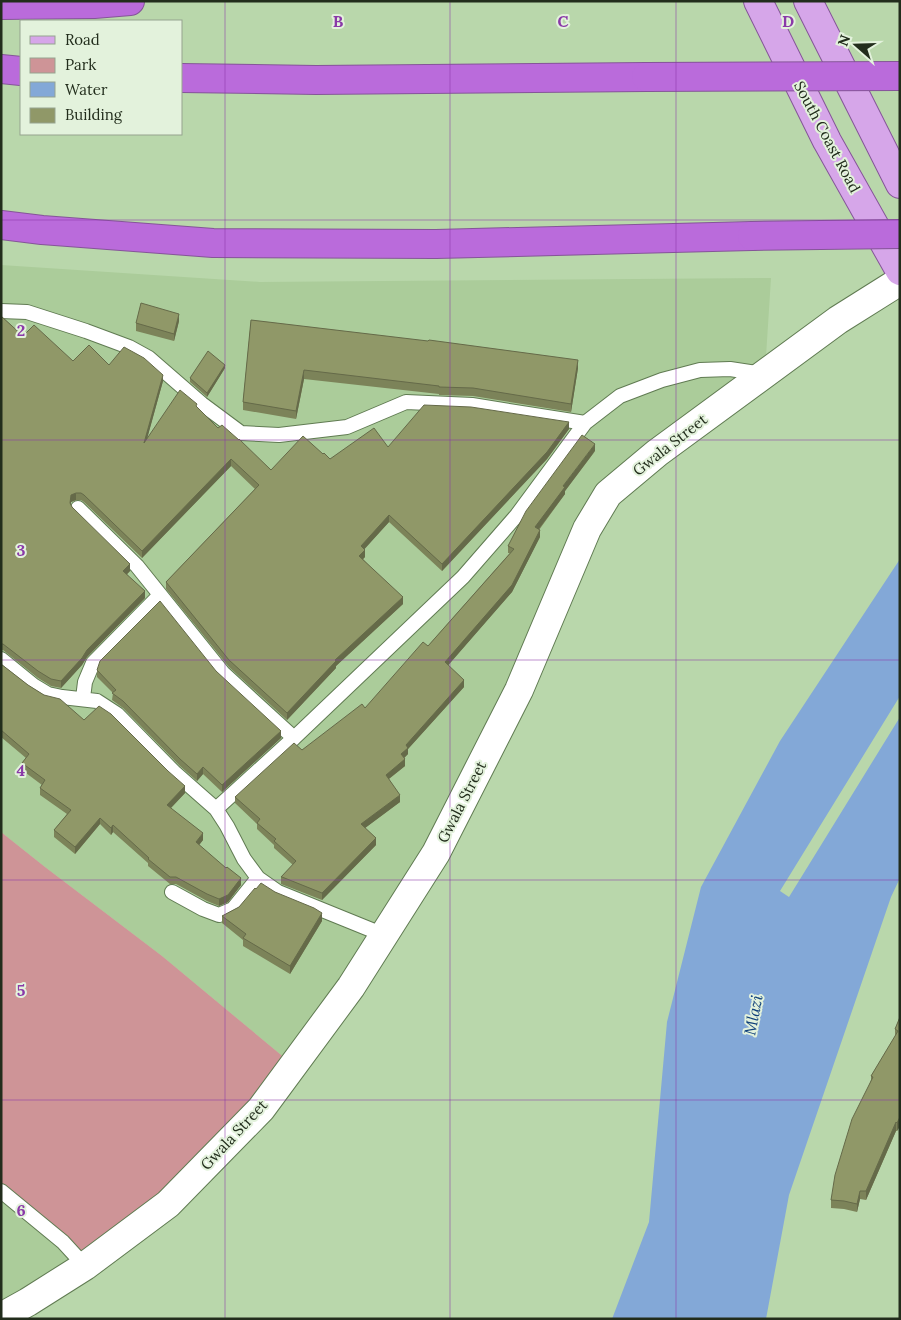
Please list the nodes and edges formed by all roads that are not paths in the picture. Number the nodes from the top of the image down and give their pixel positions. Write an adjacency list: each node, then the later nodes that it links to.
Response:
1 (130, 1): 4 (highway)
2 (758, 1): 12 (main road, South Coast Road)
3 (808, 1): 9 (main road)
4 (1, 5)
5 (1, 69): 6 (highway)
6 (20, 71)
7 (900, 76): 8 (highway, bridge)
8 (182, 78)
9 (900, 184)
10 (1, 225): 11 (highway, bridge)
11 (900, 234)
12 (900, 271)
13 (900, 281): 15 (street, Gwala Street)
14 (1, 310): 16 (lane)
15 (764, 374): 16 (lane); 25 (street, Gwala Street)
16 (585, 423): 21 (lane)
17 (78, 508): 18 (lane)
18 (160, 595): 20 (lane); 21 (lane)
19 (1, 659): 20 (lane)
20 (83, 698): 22 (lane)
21 (294, 738): 22 (lane)
22 (216, 808): 23 (lane)
23 (258, 878): 24 (lane); 25 (lane)
24 (172, 892)
25 (384, 935): 27 (street, Gwala Street)
26 (1, 1191): 27 (lane)
27 (85, 1266): 28 (street, Gwala Street)
28 (1, 1317)

